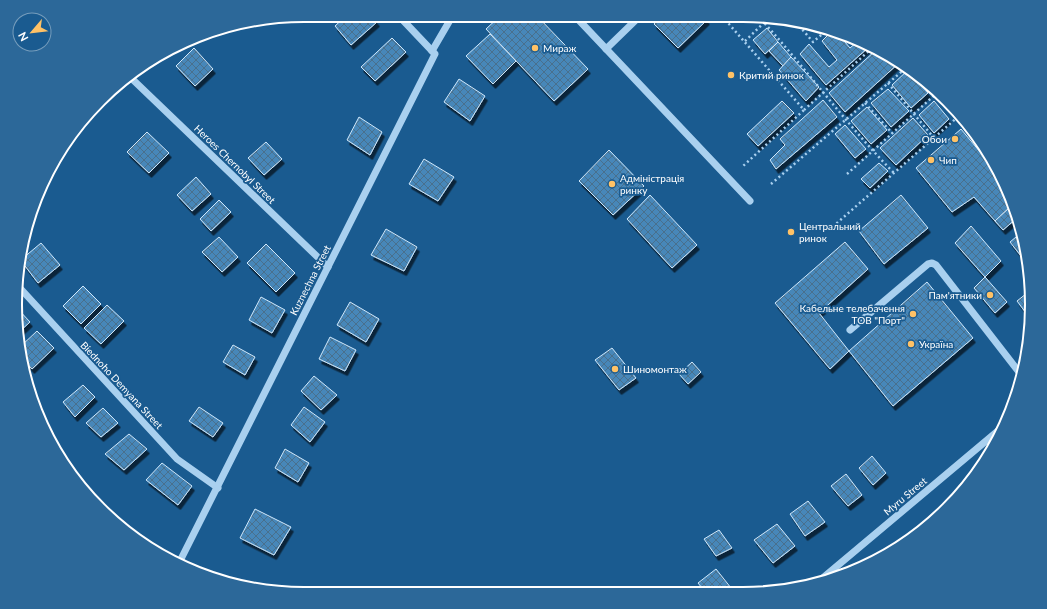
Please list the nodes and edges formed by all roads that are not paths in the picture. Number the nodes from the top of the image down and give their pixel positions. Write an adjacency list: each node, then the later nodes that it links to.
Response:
1 (405, 22): 6 (street)
2 (449, 22): 6 (street)
3 (581, 22): 5 (street)
4 (635, 22): 5 (street)
5 (606, 49): 8 (street)
6 (432, 51): 9 (street, Kuznechna Street)
7 (133, 80): 9 (street, Heroes Chernobyl Street)
8 (750, 201)
9 (328, 267): 14 (street, Kuznechna Street)
10 (23, 291): 14 (street, Biednoho Demyana Street)
11 (850, 330): 12 (street)
12 (1017, 370)
13 (993, 435): 16 (street, Myru Street)
14 (218, 488): 15 (street, Kuznechna Street)
15 (182, 559)
16 (828, 573)

